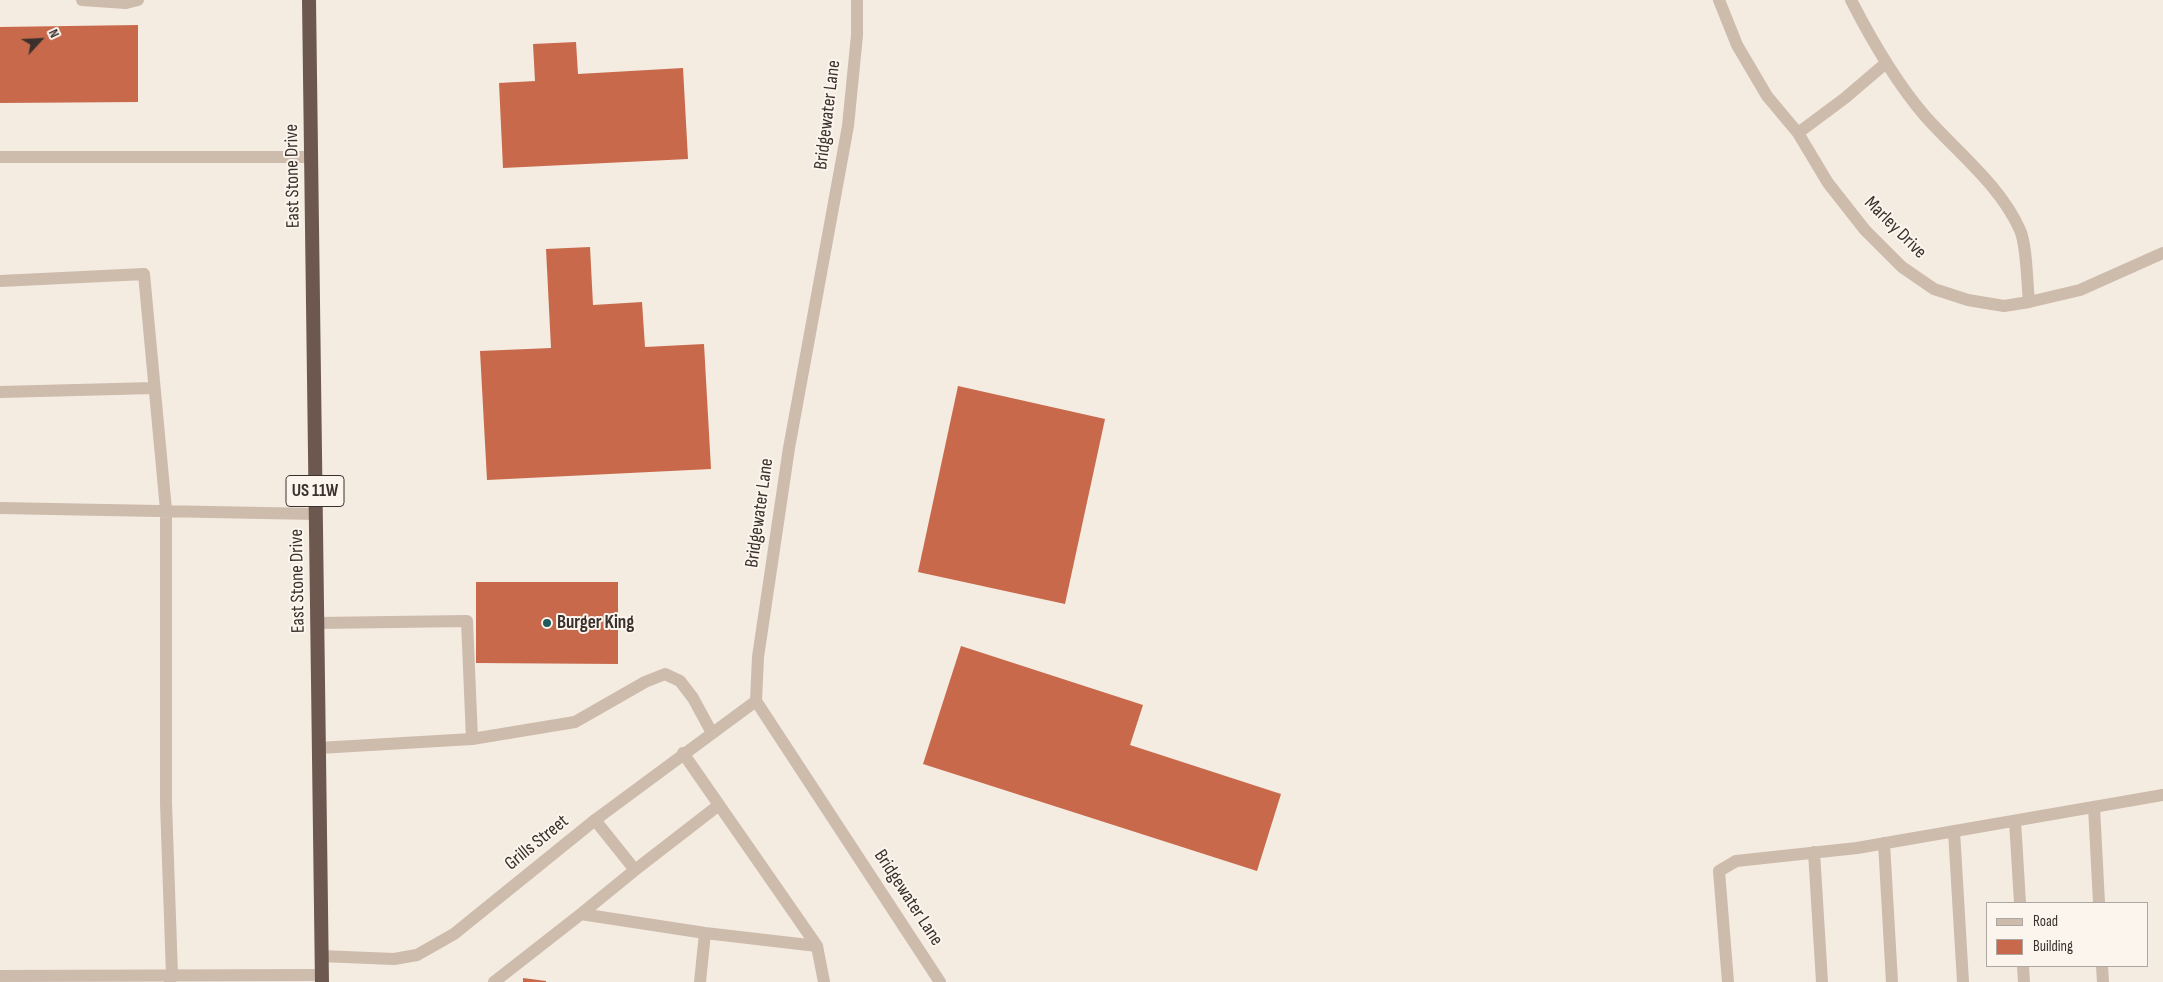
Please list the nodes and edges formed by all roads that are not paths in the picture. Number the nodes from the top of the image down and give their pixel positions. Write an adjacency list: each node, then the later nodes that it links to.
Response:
1 (82, 0): 2 (street)
2 (138, 0)
3 (309, 0): 10 (highway, East Stone Drive / US 11W)
4 (857, 0): 20 (street, Bridgewater Lane)
5 (1719, 0): 8 (street, Marley Drive)
6 (1852, 0): 7 (street)
7 (1886, 63): 8 (street); 13 (street)
8 (1798, 133): 13 (street, Marley Drive)
9 (0, 157): 10 (street)
10 (311, 158): 18 (highway, East Stone Drive / US 11W)
11 (2163, 253): 13 (street, Marley Drive)
12 (0, 280): 14 (street)
13 (2029, 302)
14 (154, 388): 15 (street); 17 (street)
15 (0, 392)
16 (0, 508): 17 (street)
17 (166, 510): 18 (street); 43 (street)
18 (316, 514): 19 (highway, East Stone Drive / US 11W)
19 (317, 623): 22 (street); 23 (highway, East Stone Drive / US 11W)
20 (756, 700): 21 (street, Grills Street); 48 (street, Bridgewater Lane)
21 (712, 733): 22 (street); 24 (street, Grills Street)
22 (472, 739): 23 (street)
23 (319, 748): 39 (highway, East Stone Drive / US 11W)
24 (683, 753): 26 (street); 28 (street, Grills Street)
25 (2163, 795): 27 (street)
26 (719, 805): 33 (street); 38 (street)
27 (2094, 807): 29 (street); 35 (street)
28 (595, 820): 33 (street); 39 (street, Grills Street)
29 (2015, 821): 30 (street); 34 (street)
30 (1954, 831): 31 (street); 52 (street)
31 (1884, 843): 32 (street); 51 (street)
32 (1814, 852): 49 (street); 50 (street)
33 (635, 870): 36 (street)
34 (2020, 902)
35 (2099, 902)
36 (580, 914): 37 (street); 45 (street)
37 (705, 933): 38 (street); 46 (street)
38 (817, 946): 47 (street)
39 (321, 956): 44 (highway, East Stone Drive / US 11W)
40 (2023, 967): 53 (street)
41 (2102, 967): 54 (street)
42 (0, 976): 43 (street)
43 (171, 978): 44 (street)
44 (322, 979)
45 (494, 982)
46 (700, 982)
47 (824, 982)
48 (940, 982)
49 (1728, 982)
50 (1822, 982)
51 (1892, 982)
52 (1963, 982)
53 (2024, 982)
54 (2103, 982)

